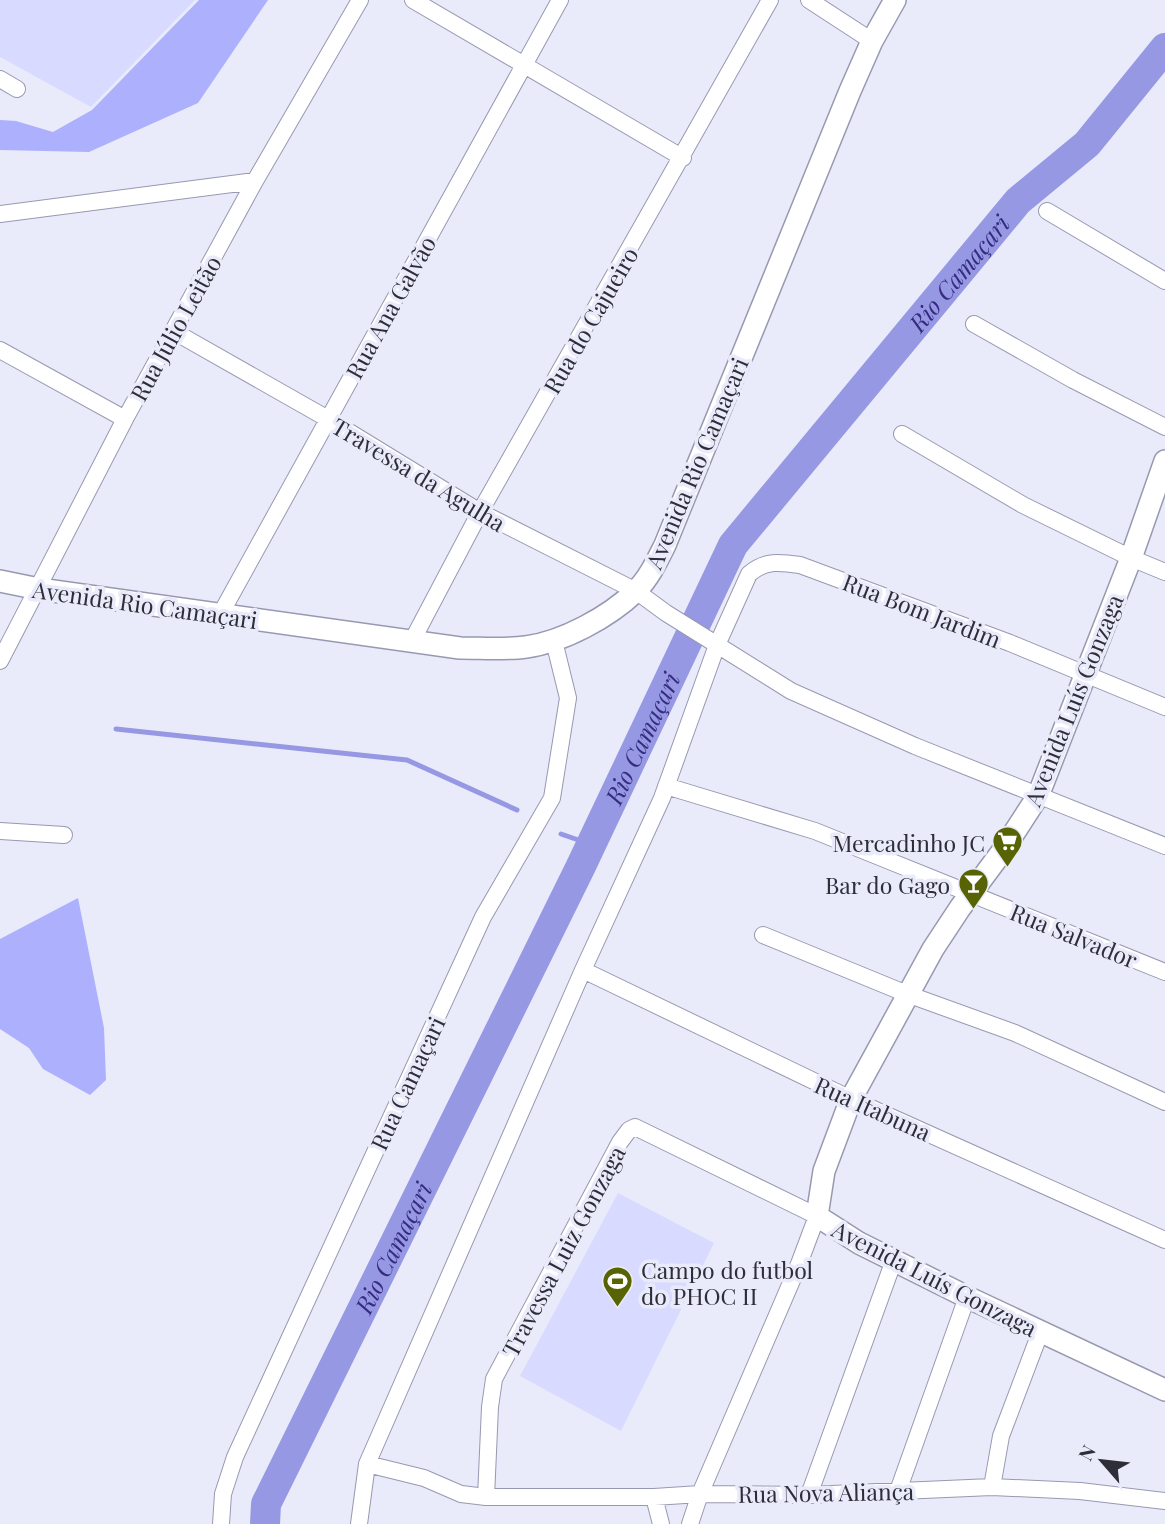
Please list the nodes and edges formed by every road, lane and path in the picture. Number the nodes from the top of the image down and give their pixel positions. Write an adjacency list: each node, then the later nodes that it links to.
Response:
1 (360, 0): 12 (street, Rua Júlio Leitão)
2 (413, 0): 8 (street)
3 (560, 0): 8 (street, Rua Ana Galvão)
4 (771, 0): 11 (street, Rua do Cajueiro)
5 (809, 0): 7 (street)
6 (895, 0): 7 (street, Avenida Rio Camaçari)
7 (872, 41): 29 (street, Avenida Rio Camaçari)
8 (524, 64): 11 (street); 20 (street, Rua Ana Galvão)
9 (0, 79): 10 (street)
10 (17, 89)
11 (683, 158): 24 (street, Rua do Cajueiro)
12 (255, 181): 14 (street); 17 (street, Rua Júlio Leitão)
13 (1047, 211): 15 (street)
14 (0, 214)
15 (1165, 281)
16 (974, 324): 21 (street)
17 (173, 331): 19 (street, Rua Júlio Leitão); 20 (street, Travessa da Agulha)
18 (0, 350): 19 (street)
19 (125, 419): 28 (street, Rua Júlio Leitão)
20 (328, 419): 24 (street, Travessa da Agulha); 30 (street, Rua Ana Galvão)
21 (1165, 427)
22 (902, 434): 25 (street)
23 (1165, 461): 25 (street, Avenida Luís Gonzaga)
24 (480, 512): 29 (street, Travessa da Agulha); 31 (street, Rua do Cajueiro)
25 (1131, 558): 26 (street); 35 (street, Avenida Luís Gonzaga)
26 (1165, 572)
27 (0, 581): 28 (street, Avenida Rio Camaçari)
28 (39, 589): 30 (street, Avenida Rio Camaçari); 34 (street, Rua Júlio Leitão)
29 (636, 591): 32 (street, Avenida Rio Camaçari); 33 (street, Travessa da Agulha)
30 (220, 615): 31 (street, Avenida Rio Camaçari)
31 (412, 641): 32 (street, Avenida Rio Camaçari)
32 (554, 641): 63 (street, Rua Camaçari)
33 (716, 645): 35 (street, Rua Bom Jardim); 37 (street, Rua Bom Jardim); 38 (street)
34 (0, 661)
35 (1086, 673): 36 (street, Rua Bom Jardim); 38 (street, Avenida Luís Gonzaga)
36 (1165, 707)
37 (666, 786): 42 (street, Rua Salvador); 44 (street, Rua Bom Jardim)
38 (1038, 796): 41 (street); 42 (street, Avenida Luís Gonzaga)
39 (0, 831): 40 (street)
40 (64, 835)
41 (1165, 845)
42 (971, 894): 45 (street, Rua Salvador); 46 (street, Avenida Luís Gonzaga)
43 (763, 935): 46 (street)
44 (583, 970): 47 (street, Rua Itabuna); 55 (street, Rua Bom Jardim)
45 (1165, 972)
46 (907, 994): 47 (street, Avenida Luís Gonzaga); 48 (street)
47 (851, 1098): 49 (street, Avenida Luís Gonzaga); 50 (street, Rua Itabuna)
48 (1165, 1102)
49 (817, 1216): 51 (street, Avenida Luís Gonzaga); 58 (street); 60 (street, Travessa Luiz Gonzaga)
50 (1165, 1240)
51 (894, 1260): 52 (street, Avenida Luís Gonzaga); 59 (street)
52 (967, 1297): 53 (street, Avenida Luís Gonzaga); 57 (street)
53 (1040, 1333): 54 (street, Avenida Luís Gonzaga); 56 (street)
54 (1165, 1390)
55 (367, 1464): 60 (street, Rua Nova Aliança); 64 (street, Rua Bom Jardim)
56 (992, 1487): 57 (street, Rua Nova Aliança); 62 (street, Rua Nova Aliança)
57 (898, 1491): 59 (street, Rua Nova Aliança)
58 (700, 1494): 59 (street, Rua Nova Aliança); 61 (street, Rua Nova Aliança); 66 (street)
59 (809, 1495)
60 (486, 1497): 61 (street, Rua Nova Aliança)
61 (654, 1497): 65 (street)
62 (1165, 1501)
63 (220, 1524)
64 (359, 1524)
65 (661, 1524)
66 (690, 1524)

